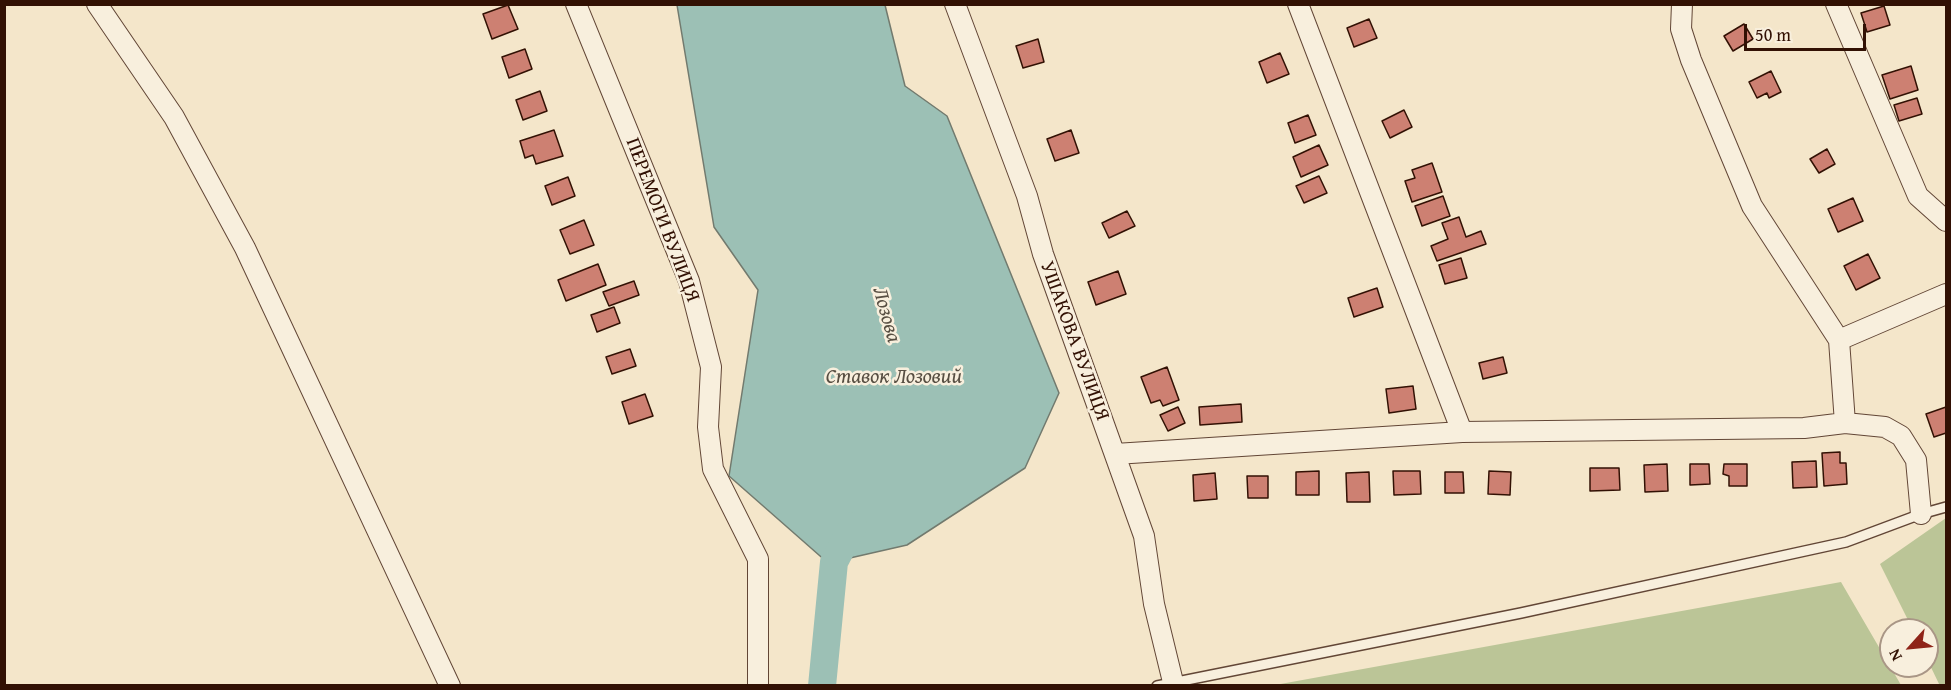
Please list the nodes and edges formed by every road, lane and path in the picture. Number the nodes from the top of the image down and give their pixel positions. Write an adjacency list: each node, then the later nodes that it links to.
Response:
1 (97, 4): 16 (street)
2 (576, 4): 17 (street, ПЕРЕМОГИ ВУЛИЦЯ)
3 (956, 4): 12 (street, УШАКОВА ВУЛИЦЯ)
4 (1299, 4): 11 (street)
5 (1682, 4): 9 (street)
6 (1836, 4): 7 (street)
7 (1947, 221)
8 (1947, 294): 9 (street)
9 (1839, 340): 10 (street)
10 (1845, 423): 11 (street); 14 (street)
11 (1462, 432): 12 (street)
12 (1115, 454): 15 (street, УШАКОВА ВУЛИЦЯ)
13 (1947, 507): 14 (lane)
14 (1921, 514): 15 (lane)
15 (1165, 684)
16 (450, 686)
17 (758, 686)

